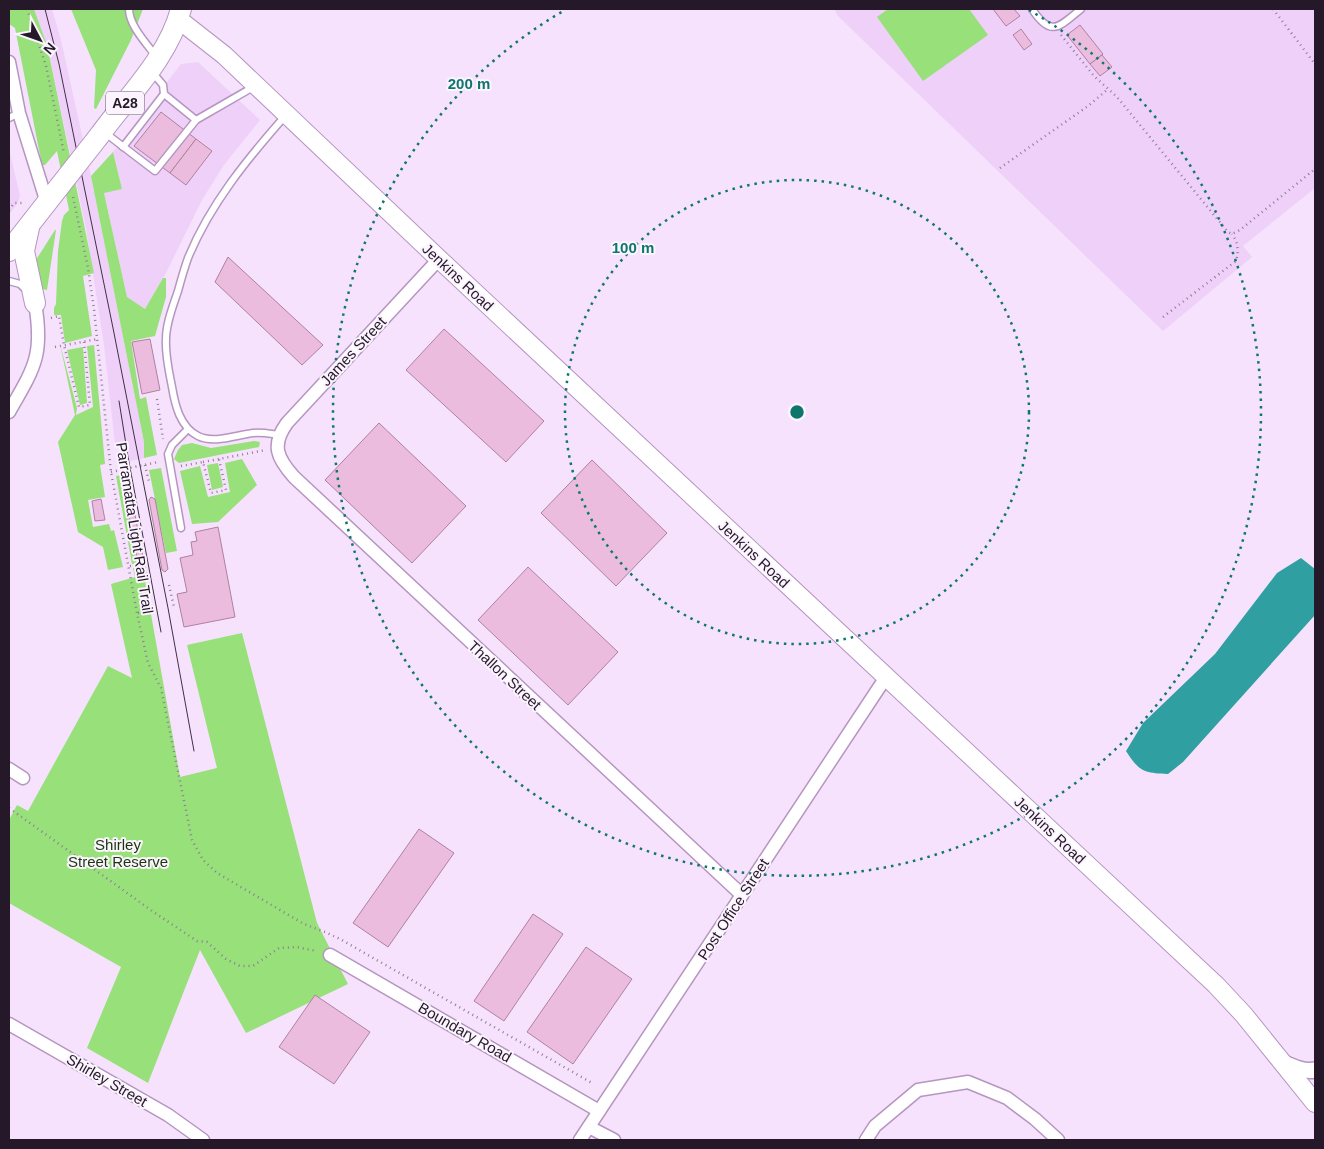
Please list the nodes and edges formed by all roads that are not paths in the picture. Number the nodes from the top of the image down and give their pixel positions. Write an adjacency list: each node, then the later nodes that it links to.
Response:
1 (129, 9): 6 (lane)
2 (1032, 9): 3 (lane)
3 (1081, 9)
4 (179, 14): 6 (highway, A28); 7 (main road, Jenkins Road)
5 (9, 62): 10 (street)
6 (154, 64): 8 (lane); 12 (highway, A28)
7 (256, 85): 9 (main road, Jenkins Road); 11 (lane)
8 (164, 94): 11 (lane); 13 (lane)
9 (287, 114): 17 (main road, Jenkins Road); 21 (lane)
10 (14, 115): 14 (street)
11 (196, 120): 13 (lane)
12 (101, 134): 13 (lane); 14 (highway, A28, bridge)
13 (123, 146)
14 (46, 203): 15 (highway, A28)
15 (30, 224): 16 (highway, A28); 19 (highway)
16 (9, 251)
17 (439, 259): 22 (street, James Street); 25 (main road, Jenkins Road)
18 (9, 280): 19 (lane)
19 (35, 303): 20 (street)
20 (9, 412)
21 (188, 429): 22 (lane); 24 (lane)
22 (280, 435): 23 (street, James Street)
23 (277, 448): 28 (street, Thallon Street)
24 (181, 528)
25 (886, 677): 28 (street, Post Office Street); 31 (main road, Jenkins Road)
26 (9, 770): 27 (street)
27 (23, 778)
28 (742, 895): 34 (street, Post Office Street)
29 (330, 955): 34 (street, Boundary Road)
30 (9, 1024): 36 (street, Shirley Street)
31 (1282, 1062): 32 (street); 33 (main road, Jenkins Road)
32 (1315, 1070)
33 (1315, 1103)
34 (599, 1111): 35 (street, Post Office Street)
35 (589, 1127): 37 (street, Post Office Street); 38 (street)
36 (203, 1140)
37 (580, 1140)
38 (614, 1140)
39 (866, 1140): 40 (street)
40 (1058, 1140)

